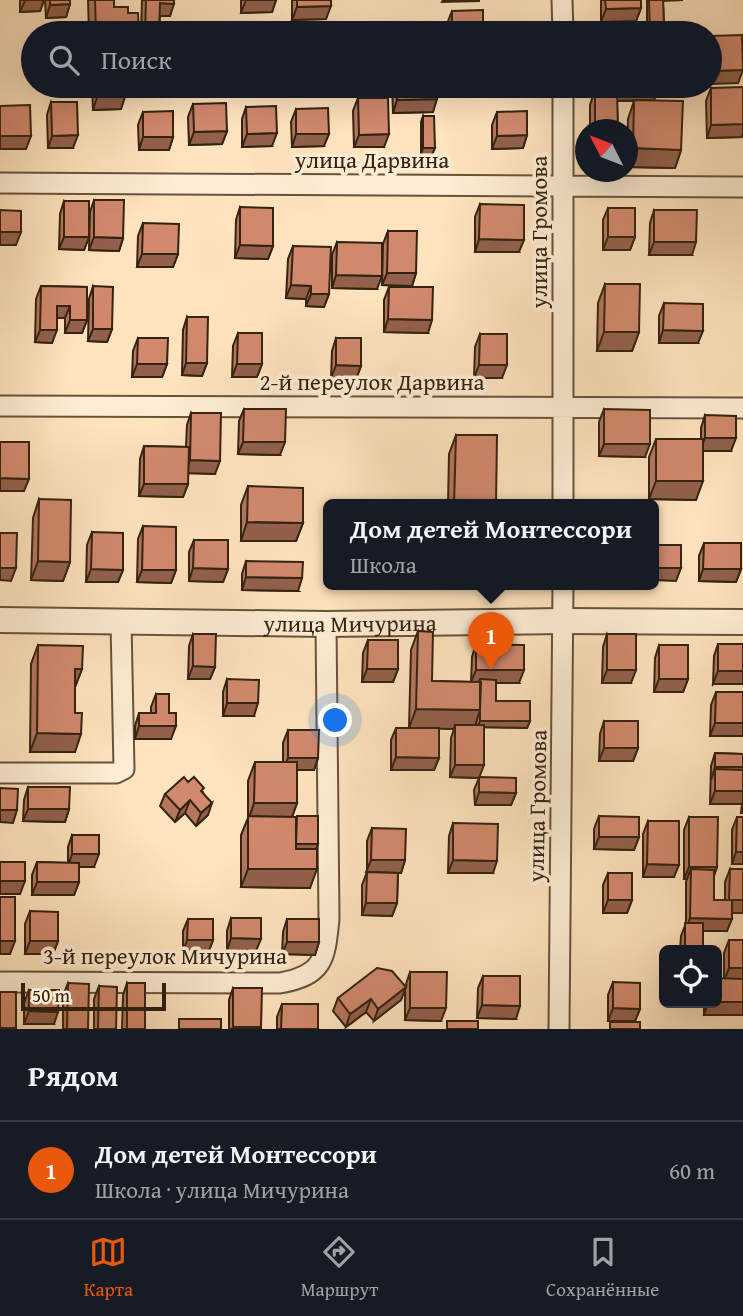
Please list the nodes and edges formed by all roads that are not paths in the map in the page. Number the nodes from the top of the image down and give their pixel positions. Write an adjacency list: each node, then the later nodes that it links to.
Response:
1 (562, 0): 2 (street)
2 (563, 21)
3 (563, 98): 5 (street, улица Громова)
4 (0, 183): 5 (street, улица Дарвина)
5 (564, 186): 6 (street, улица Дарвина); 8 (street, улица Громова)
6 (743, 187)
7 (0, 406): 8 (street, 2-й переулок Дарвина)
8 (563, 407): 9 (street, 2-й переулок Дарвина); 10 (street, улица Громова)
9 (743, 408)
10 (563, 499)
11 (563, 590): 13 (street, улица Громова)
12 (0, 620): 14 (street, улица Мичурина)
13 (563, 621): 15 (street, улица Мичурина); 16 (street, улица Мичурина); 19 (street, улица Громова)
14 (121, 622): 16 (street, улица Мичурина); 17 (street)
15 (743, 622)
16 (326, 624): 18 (street, 3-й переулок Мичурина)
17 (0, 773)
18 (0, 982)
19 (559, 1029)

